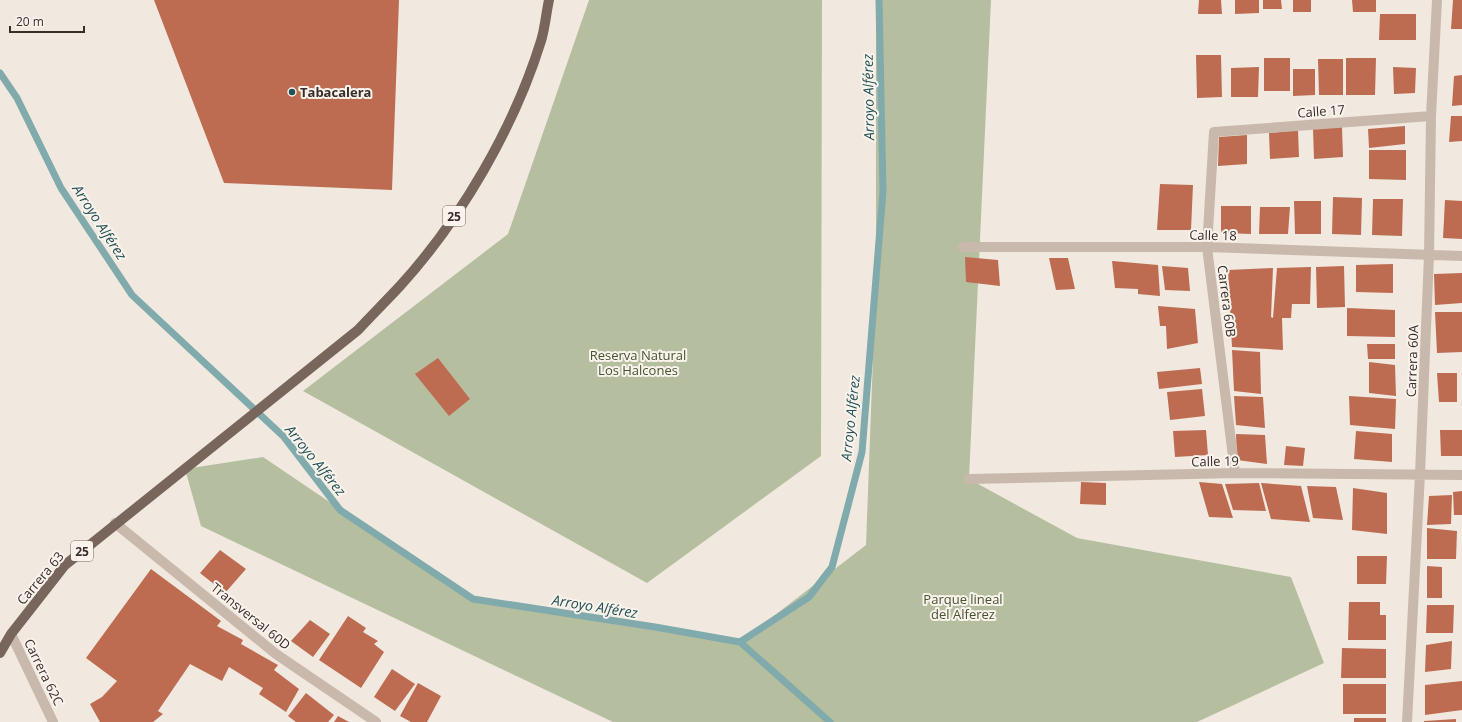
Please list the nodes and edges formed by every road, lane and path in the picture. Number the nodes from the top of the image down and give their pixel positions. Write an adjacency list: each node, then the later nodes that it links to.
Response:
1 (549, 0): 13 (main road, Carrera 63 / 25)
2 (1437, 0): 3 (street, Carrera 60A)
3 (1431, 116): 4 (street, Calle 17); 7 (street, Carrera 60A)
4 (1214, 132): 6 (street, Carrera 60B)
5 (963, 247): 6 (street, Calle 18)
6 (1207, 247): 7 (street, Calle 18); 9 (street, Carrera 60B)
7 (1429, 256): 8 (street, Calle 18); 10 (street, Carrera 60A)
8 (1462, 256)
9 (1235, 473): 10 (street, Calle 19); 12 (street, Calle 19)
10 (1420, 474): 11 (street, Calle 19); 18 (street, Carrera 60A)
11 (1462, 475)
12 (969, 479)
13 (115, 523): 14 (main road, Carrera 63 / 25); 17 (street, Transversal 60D)
14 (11, 634): 15 (main road, Carrera 63 / 25); 16 (street, Carrera 62C)
15 (0, 653)
16 (53, 722)
17 (376, 722)
18 (1407, 722)

